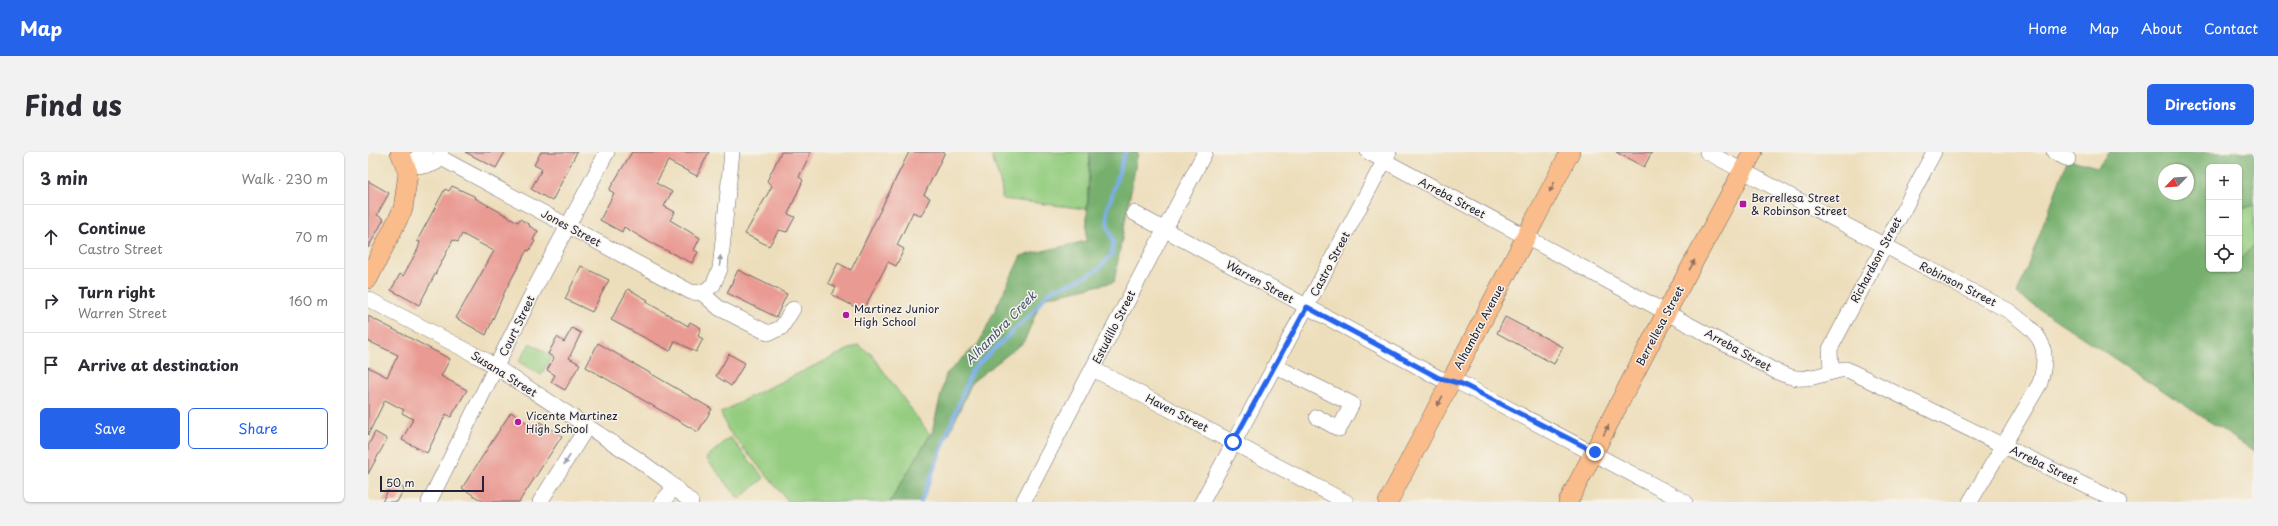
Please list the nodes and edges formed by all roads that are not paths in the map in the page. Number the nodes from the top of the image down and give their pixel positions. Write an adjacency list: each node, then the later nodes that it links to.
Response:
1 (426, 152): 13 (street)
2 (607, 152): 17 (street, Court Street)
3 (732, 152): 22 (street, one-way to 3)
4 (1205, 152): 18 (street, Estudillo Street)
5 (1368, 152): 12 (street, Arreba Street)
6 (1570, 152): 19 (main road, Alhambra Avenue, one-way to 19)
7 (1707, 152): 15 (street, Robinson Street)
8 (1753, 152): 15 (main road, Berrellesa Street)
9 (1934, 152): 20 (street, Richardson Street)
10 (2054, 152): 14 (street)
11 (441, 155): 13 (street); 17 (street, Jones Street)
12 (1386, 156): 19 (street, Arreba Street); 24 (street, Castro Street)
13 (403, 158): 21 (main road)
14 (2068, 160)
15 (1743, 172): 20 (street, Robinson Street); 26 (main road, Berrellesa Street, one-way to 15)
16 (1134, 213): 18 (street, Warren Street)
17 (568, 226): 22 (street, Jones Street); 28 (street, Court Street)
18 (1164, 229): 24 (street, Warren Street); 29 (street, Estudillo Street)
19 (1526, 237): 26 (street, Arreba Street); 31 (main road, Alhambra Avenue)
20 (1884, 245): 30 (street, Richardson Street); 35 (street, Robinson Street)
21 (370, 268)
22 (702, 293): 25 (street)
23 (368, 299): 28 (street, Susana Street)
24 (1307, 307): 27 (street, Castro Street); 31 (street, Warren Street)
25 (793, 309)
26 (1667, 311): 30 (street, Arreba Street); 36 (main road, Berrellesa Street, one-way to 26)
27 (1275, 366): 32 (street); 34 (street, Castro Street)
28 (496, 368): 33 (street, Susana Street); 38 (street, Court Street)
29 (1092, 369): 34 (street, Haven Street); 42 (street, Estudillo Street)
30 (1831, 371): 35 (street, Arreba Street)
31 (1451, 381): 36 (street, Warren Street); 45 (main road, Alhambra Avenue, one-way to 45)
32 (1317, 418)
33 (587, 427): 37 (street, Susana Street); 39 (street, one-way to 39)
34 (1233, 442): 43 (street, Castro Street); 44 (street, Haven Street)
35 (2004, 445): 48 (street, Robinson Street); 49 (street, Arreba Street)
36 (1595, 452): 46 (main road, Berrellesa Street); 47 (street, Warren Street)
37 (675, 487): 40 (street); 41 (street, Susana Street)
38 (430, 502)
39 (540, 502)
40 (662, 502)
41 (691, 502)
42 (1023, 502)
43 (1202, 502)
44 (1346, 502)
45 (1388, 502)
46 (1568, 502)
47 (1685, 502)
48 (1970, 502)
49 (2119, 502)

